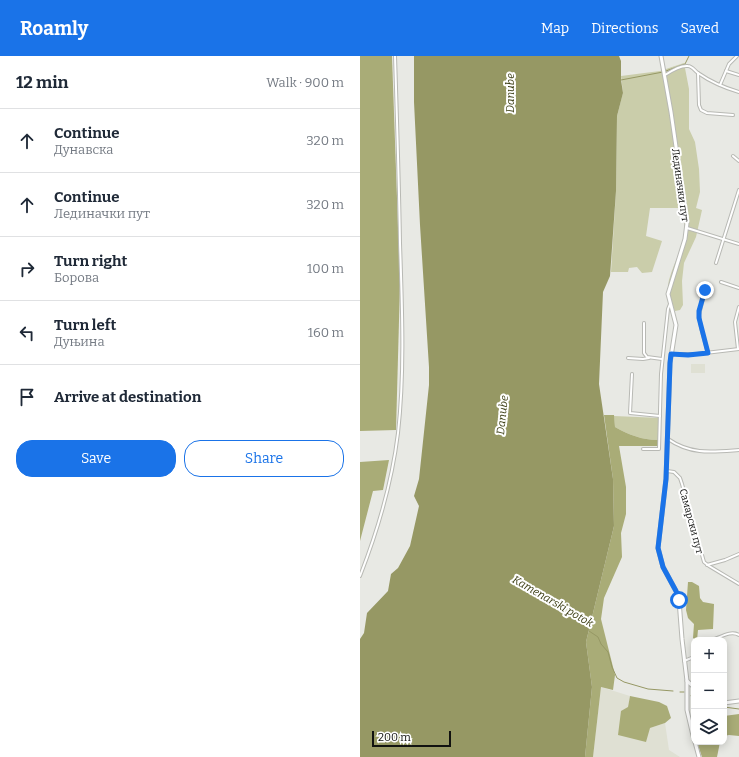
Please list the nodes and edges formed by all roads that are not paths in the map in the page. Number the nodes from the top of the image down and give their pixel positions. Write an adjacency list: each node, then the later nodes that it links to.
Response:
1 (395, 56): 38 (street)
2 (660, 56): 6 (main road, Лединачки пут)
3 (737, 56): 4 (street)
4 (726, 71): 7 (street); 8 (street)
5 (698, 73): 6 (street); 8 (street); 10 (street)
6 (663, 75): 14 (main road, Лединачки пут)
7 (739, 75)
8 (720, 85): 9 (street)
9 (739, 92)
10 (733, 115)
11 (732, 156): 12 (street)
12 (739, 161)
13 (739, 190): 15 (street)
14 (687, 228): 15 (street); 21 (main road, Лединачки пут)
15 (724, 239): 16 (street); 17 (street)
16 (739, 244)
17 (716, 263)
18 (721, 282): 19 (street)
19 (739, 288)
20 (705, 290): 25 (street)
21 (670, 304): 26 (main road, Лединачки пут); 29 (street)
22 (739, 307): 24 (street)
23 (644, 323): 28 (street)
24 (738, 349): 25 (street)
25 (708, 353): 26 (street)
26 (671, 354): 32 (main road, Лединачки пут)
27 (628, 358): 28 (street)
28 (650, 358): 29 (street)
29 (662, 359): 31 (street)
30 (632, 374): 31 (street)
31 (660, 416): 33 (street)
32 (668, 439): 34 (street); 35 (main road, Лединачки пут)
33 (643, 449)
34 (739, 450)
35 (667, 471): 37 (street, Самарски пут); 43 (main road, Лединачки пут)
36 (739, 554): 37 (street)
37 (707, 565): 39 (street, Самарски пут)
38 (360, 576)
39 (739, 584)
40 (739, 635): 41 (street)
41 (720, 637)
42 (691, 658): 43 (street)
43 (684, 661): 44 (main road, Лединачки пут)
44 (687, 681): 45 (main road); 47 (main road, Лединачки пут)
45 (691, 685)
46 (691, 688): 47 (main road)
47 (688, 689): 50 (main road, Лединачки пут)
48 (739, 702): 49 (main road)
49 (727, 703)
50 (691, 729)
51 (695, 745): 52 (main road, Лединачки пут)
52 (699, 757)

